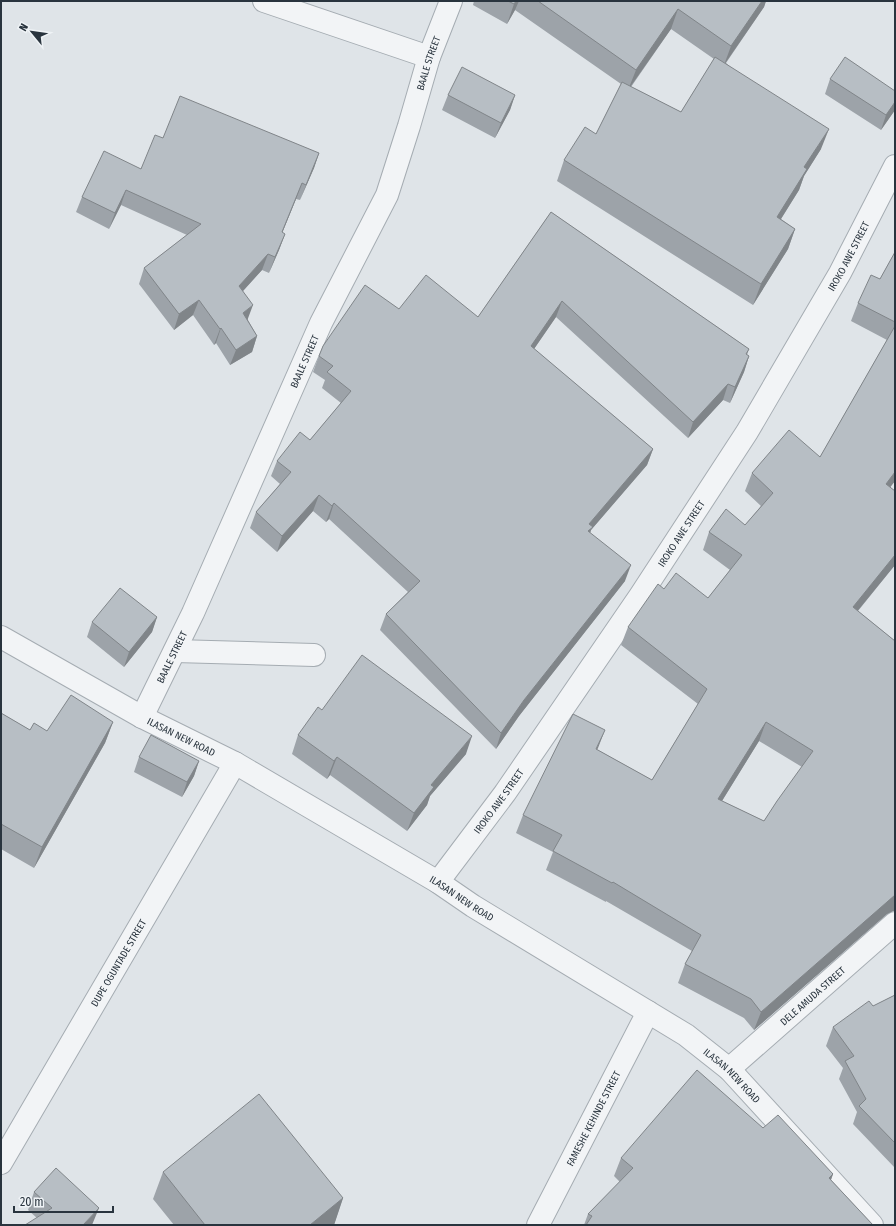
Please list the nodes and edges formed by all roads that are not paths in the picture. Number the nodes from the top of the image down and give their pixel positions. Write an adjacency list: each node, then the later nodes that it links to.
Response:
1 (264, 1): 3 (street)
2 (451, 1): 3 (street, BAALE STREET)
3 (429, 57): 6 (street, BAALE STREET)
4 (895, 166): 10 (street, IROKO AWE STREET)
5 (1, 637): 8 (street, ILASAN NEW ROAD)
6 (175, 651): 7 (street); 8 (street, BAALE STREET)
7 (314, 656)
8 (142, 716): 9 (street, ILASAN NEW ROAD)
9 (235, 763): 10 (street, ILASAN NEW ROAD); 14 (street, DUPE OGUNTADE STREET)
10 (438, 882): 12 (street, ILASAN NEW ROAD)
11 (895, 923): 13 (street, DELE AMUDA STREET)
12 (648, 1012): 13 (street, ILASAN NEW ROAD); 15 (street, FAMESHE KEHINDE STREET)
13 (729, 1069): 16 (street, ILASAN NEW ROAD)
14 (1, 1163)
15 (538, 1225)
16 (872, 1225)

